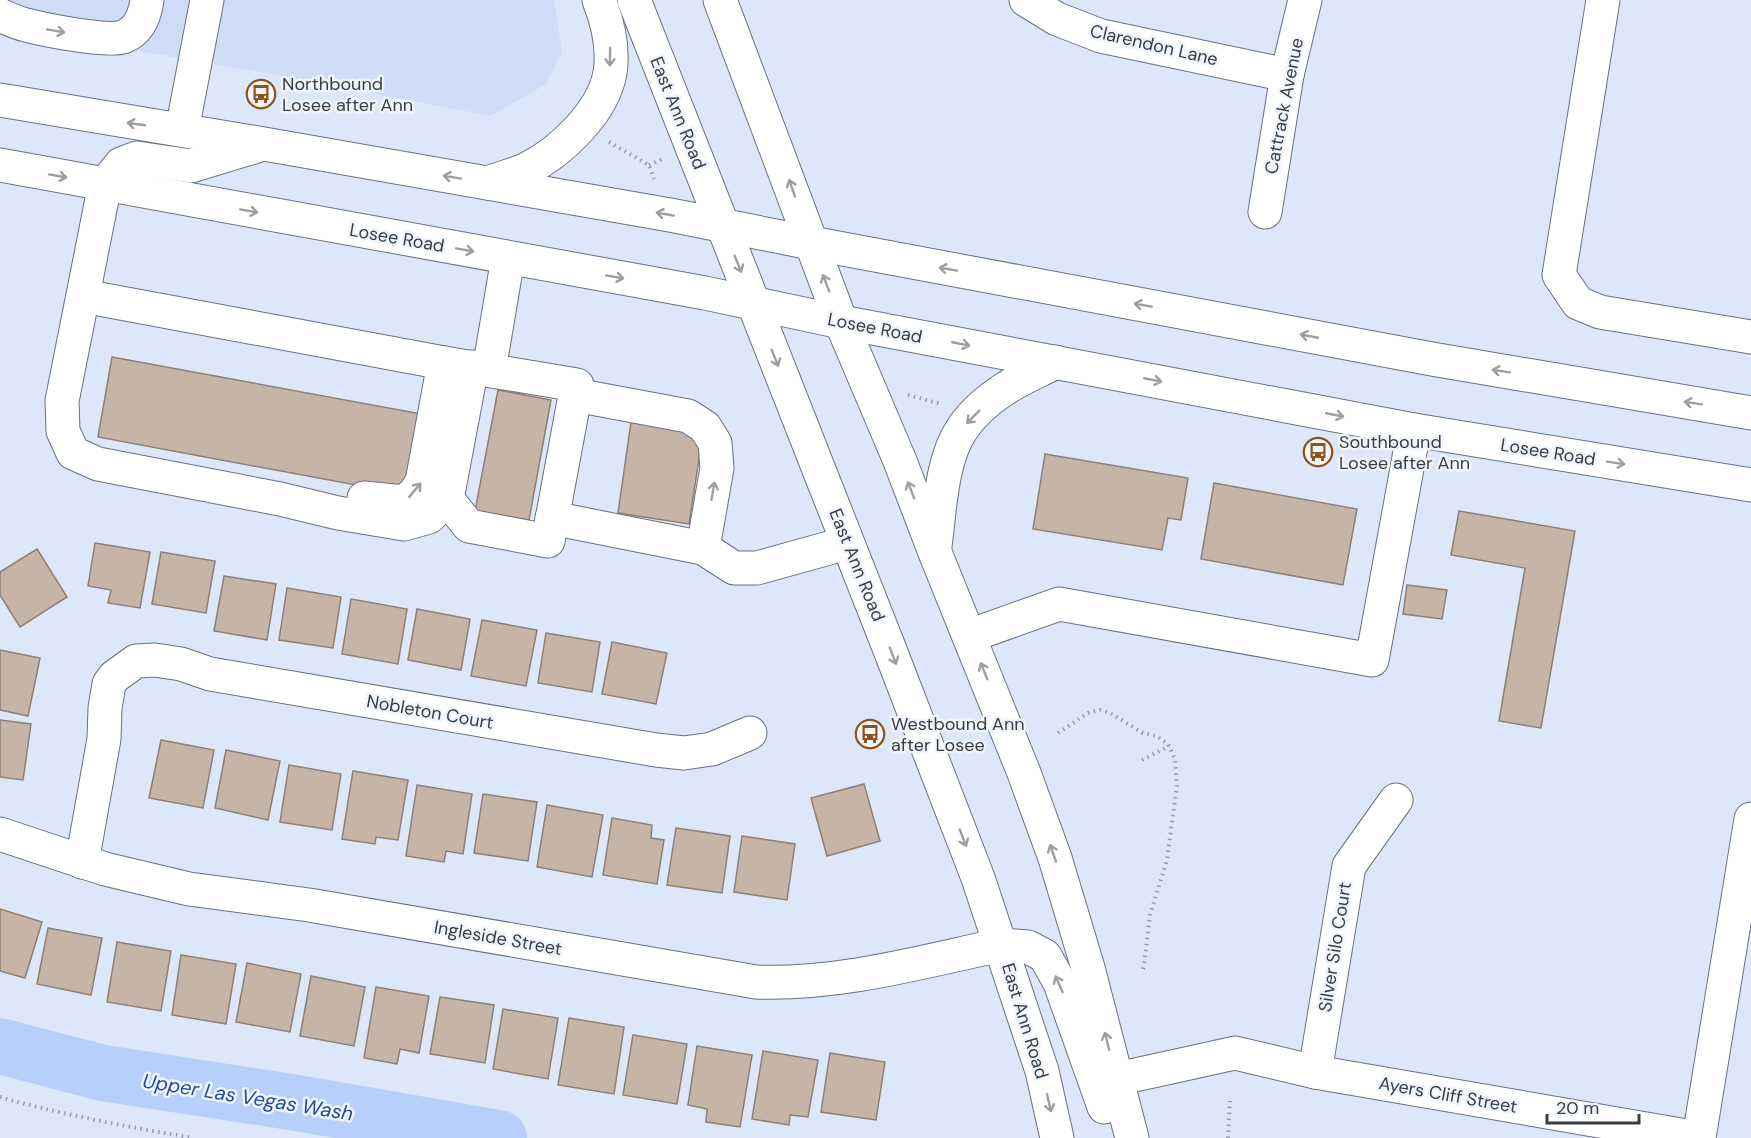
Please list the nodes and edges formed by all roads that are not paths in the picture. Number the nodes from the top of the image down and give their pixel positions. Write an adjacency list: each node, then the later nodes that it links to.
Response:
1 (12, 0): 10 (main road)
2 (147, 0): 11 (main road, one-way to 2)
3 (207, 0): 14 (main road)
4 (599, 0): 17 (main road, one-way to 17)
5 (634, 0): 20 (main road, East Ann Road)
6 (720, 0): 21 (main road, one-way to 6)
7 (1026, 0): 12 (main road, Clarendon Lane)
8 (1305, 0): 12 (main road, Cattrack Avenue)
9 (1604, 0): 26 (main road)
10 (0, 10)
11 (0, 15)
12 (1287, 75): 19 (main road, Cattrack Avenue)
13 (4, 104): 14 (main road, one-way to 13)
14 (182, 130): 15 (main road)
15 (264, 144): 17 (main road, one-way to 15); 18 (main road)
16 (0, 165): 18 (main road, Losee Road, one-way to 18)
17 (487, 183): 20 (main road, one-way to 17)
18 (105, 184): 22 (main road, Losee Road, one-way to 22); 23 (main road)
19 (1265, 212)
20 (723, 225): 21 (main road); 24 (main road, East Ann Road, one-way to 24)
21 (811, 243): 25 (main road, one-way to 21); 30 (main road, one-way to 21)
22 (508, 258): 24 (main road, Losee Road, one-way to 24); 28 (main road)
23 (83, 296): 28 (main road); 33 (main road)
24 (753, 303): 25 (main road, Losee Road); 36 (main road, East Ann Road, one-way to 36)
25 (842, 322): 27 (main road, Losee Road, one-way to 27); 38 (main road, one-way to 25)
26 (1751, 337)
27 (1056, 362): 31 (main road, Losee Road, one-way to 31); 38 (main road, one-way to 38)
28 (468, 367): 29 (main road); 33 (main road, one-way to 28); 34 (main road)
29 (575, 395): 35 (main road); 37 (main road, one-way to 29)
30 (1751, 413)
31 (1414, 430): 32 (main road, Losee Road, one-way to 32); 39 (main road)
32 (1751, 485)
33 (280, 499): 34 (main road)
34 (447, 499): 35 (main road)
35 (552, 518): 37 (main road)
36 (847, 543): 37 (main road); 45 (main road, East Ann Road, one-way to 45)
37 (703, 548)
38 (934, 550): 39 (main road)
39 (969, 636): 47 (main road, one-way to 39)
40 (750, 734): 44 (main road, Nobleton Court)
41 (1396, 800): 46 (main road, Silver Silo Court)
42 (1751, 819): 51 (main road)
43 (0, 834): 44 (main road, Ingleside Street)
44 (82, 862): 45 (main road, Ingleside Street)
45 (1001, 945): 48 (main road, East Ann Road, one-way to 48); 49 (main road, Ingleside Street, one-way to 45)
46 (1315, 1072): 47 (main road, Ayers Cliff Street); 51 (main road, Ayers Cliff Street)
47 (1117, 1078): 50 (main road)
48 (1057, 1138)
49 (1113, 1138)
50 (1132, 1138)
51 (1698, 1138)

